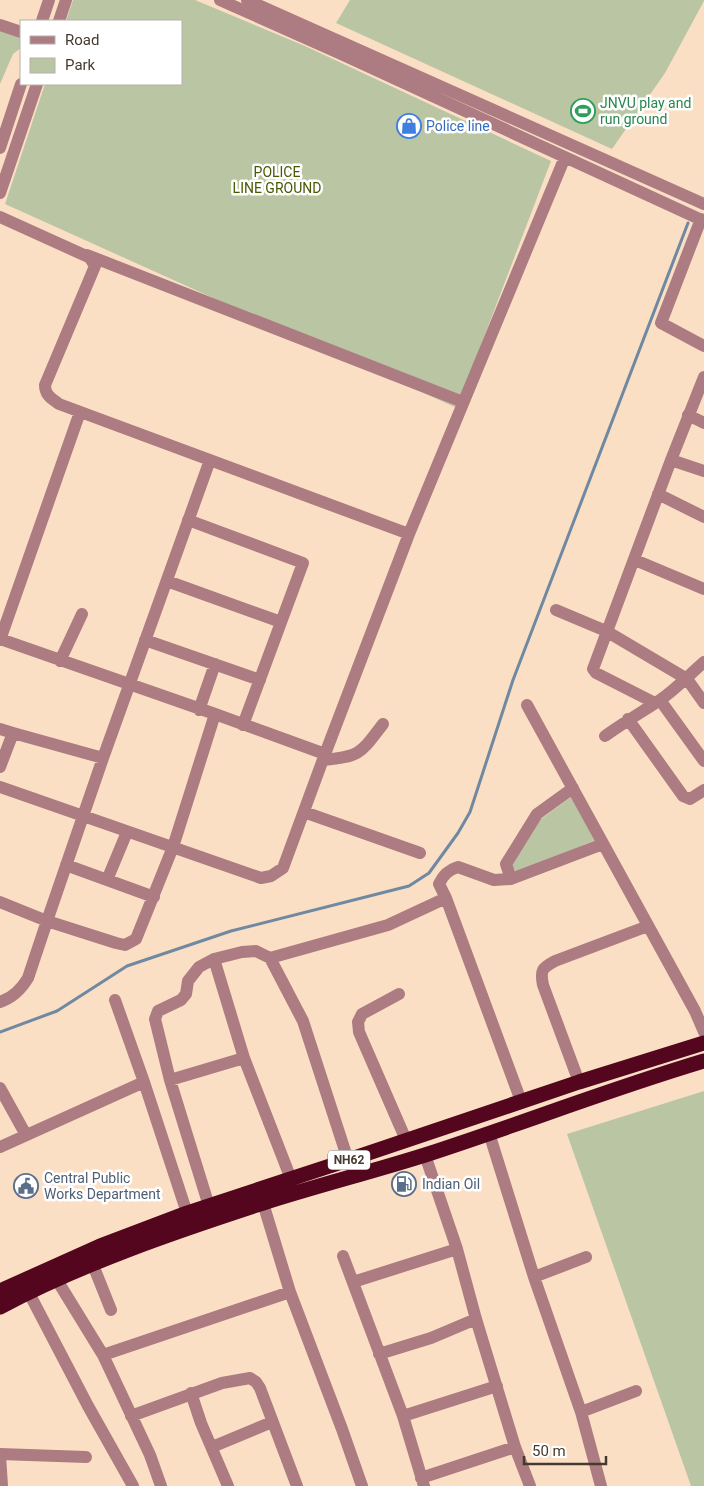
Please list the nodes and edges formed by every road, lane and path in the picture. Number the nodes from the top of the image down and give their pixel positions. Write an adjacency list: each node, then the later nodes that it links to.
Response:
1 (49, 0): 5 (street)
2 (66, 0): 6 (street)
3 (220, 0): 12 (street)
4 (247, 0): 14 (street)
5 (42, 20)
6 (59, 20)
7 (0, 25): 8 (street)
8 (20, 32)
9 (22, 85): 11 (street)
10 (37, 85): 13 (street)
11 (1, 141)
12 (565, 156): 16 (street); 20 (street)
13 (0, 193)
14 (704, 204)
15 (0, 217): 17 (street)
16 (702, 220): 18 (street)
17 (84, 255): 20 (street); 21 (street)
18 (704, 346)
19 (704, 376): 22 (street)
20 (463, 402): 30 (street)
21 (80, 412): 24 (street); 38 (street)
22 (688, 415): 23 (street); 25 (street)
23 (704, 423)
24 (210, 460): 29 (street); 30 (street)
25 (671, 460): 26 (street); 27 (street)
26 (704, 471)
27 (658, 494): 28 (street); 31 (street)
28 (704, 517)
29 (188, 520): 32 (street); 36 (street)
30 (409, 534): 57 (street)
31 (635, 560): 33 (street); 37 (street)
32 (166, 582): 36 (street); 39 (street)
33 (704, 589)
34 (556, 610): 37 (street)
35 (82, 614): 40 (street)
36 (281, 622): 44 (street)
37 (606, 631): 43 (street); 46 (street)
38 (0, 640): 40 (street)
39 (145, 640): 42 (street); 45 (street)
40 (60, 661): 45 (street)
41 (703, 662): 43 (street)
42 (214, 664): 44 (street); 49 (street)
43 (687, 679): 46 (street); 47 (street)
44 (260, 680): 53 (street)
45 (129, 685): 49 (street); 58 (street)
46 (657, 702): 51 (street); 59 (street)
47 (704, 702)
48 (527, 705): 62 (street)
49 (199, 710): 50 (street)
50 (215, 714): 53 (street); 68 (street)
51 (628, 719): 56 (street); 63 (street)
52 (383, 724): 57 (street)
53 (243, 725): 57 (street)
54 (0, 729): 55 (street)
55 (13, 733): 58 (street); 60 (street)
56 (605, 736)
57 (324, 757): 64 (street)
58 (103, 758): 65 (street)
59 (704, 761)
60 (0, 767)
61 (0, 787): 65 (street)
62 (572, 788): 67 (street); 71 (street)
63 (704, 790)
64 (304, 812): 68 (street); 69 (street)
65 (83, 816): 66 (street); 70 (street)
66 (127, 832): 68 (street); 72 (street)
67 (603, 844): 71 (street); 77 (street)
68 (172, 847): 73 (street)
69 (420, 852)
70 (66, 865): 72 (street); 76 (street)
71 (511, 879): 74 (street)
72 (108, 880): 73 (street)
73 (154, 897): 76 (street)
74 (446, 898): 78 (street); 91 (street)
75 (0, 902): 76 (street)
76 (47, 921): 82 (street)
77 (648, 926): 83 (street); 89 (street)
78 (270, 958): 79 (street); 97 (street)
79 (214, 960): 85 (street); 87 (street)
80 (399, 994): 94 (street)
81 (116, 1000): 88 (street)
82 (0, 1002)
83 (704, 1032)
84 (704, 1044): 89 (highway, NH62)
85 (244, 1058): 87 (street); 98 (street)
86 (704, 1061): 92 (highway, NH62)
87 (170, 1080): 100 (street)
88 (144, 1082): 93 (street); 101 (street)
89 (579, 1082): 91 (highway, NH62)
90 (0, 1088): 93 (street)
91 (521, 1101): 94 (highway, NH62)
92 (489, 1133): 96 (highway, NH62); 106 (street)
93 (26, 1135): 95 (street)
94 (406, 1140): 97 (highway, NH62)
95 (0, 1147)
96 (425, 1155): 99 (highway, NH62); 102 (street)
97 (348, 1160): 98 (highway, NH62)
98 (291, 1179): 100 (highway, NH62)
99 (263, 1203): 105 (highway, NH62); 110 (street)
100 (209, 1206): 101 (highway, NH62)
101 (187, 1213): 109 (highway, NH62)
102 (458, 1249): 108 (street); 114 (street)
103 (343, 1256): 108 (street)
104 (586, 1257): 106 (street)
105 (93, 1265): 107 (highway, NH62); 113 (street)
106 (534, 1276): 120 (street)
107 (57, 1280): 111 (highway, NH62); 116 (street)
108 (353, 1282): 115 (street)
109 (0, 1291)
110 (290, 1292): 116 (street); 134 (street)
111 (29, 1294): 112 (highway, NH62); 131 (street)
112 (0, 1307)
113 (111, 1310)
114 (476, 1320): 115 (street); 117 (street)
115 (379, 1354): 122 (street)
116 (103, 1355): 121 (street)
117 (497, 1386): 122 (street); 125 (street)
118 (636, 1391): 120 (street)
119 (191, 1393): 121 (street); 123 (street); 124 (street)
120 (581, 1412): 136 (street)
121 (131, 1416): 132 (street)
122 (403, 1416): 128 (street)
123 (272, 1422): 124 (street); 133 (street)
124 (212, 1447): 129 (street)
125 (515, 1447): 128 (street); 135 (street)
126 (0, 1455): 127 (street); 130 (street)
127 (86, 1457)
128 (422, 1482)
129 (224, 1484)
130 (2, 1486)
131 (133, 1486)
132 (161, 1486)
133 (297, 1486)
134 (362, 1486)
135 (530, 1486)
136 (601, 1486)

